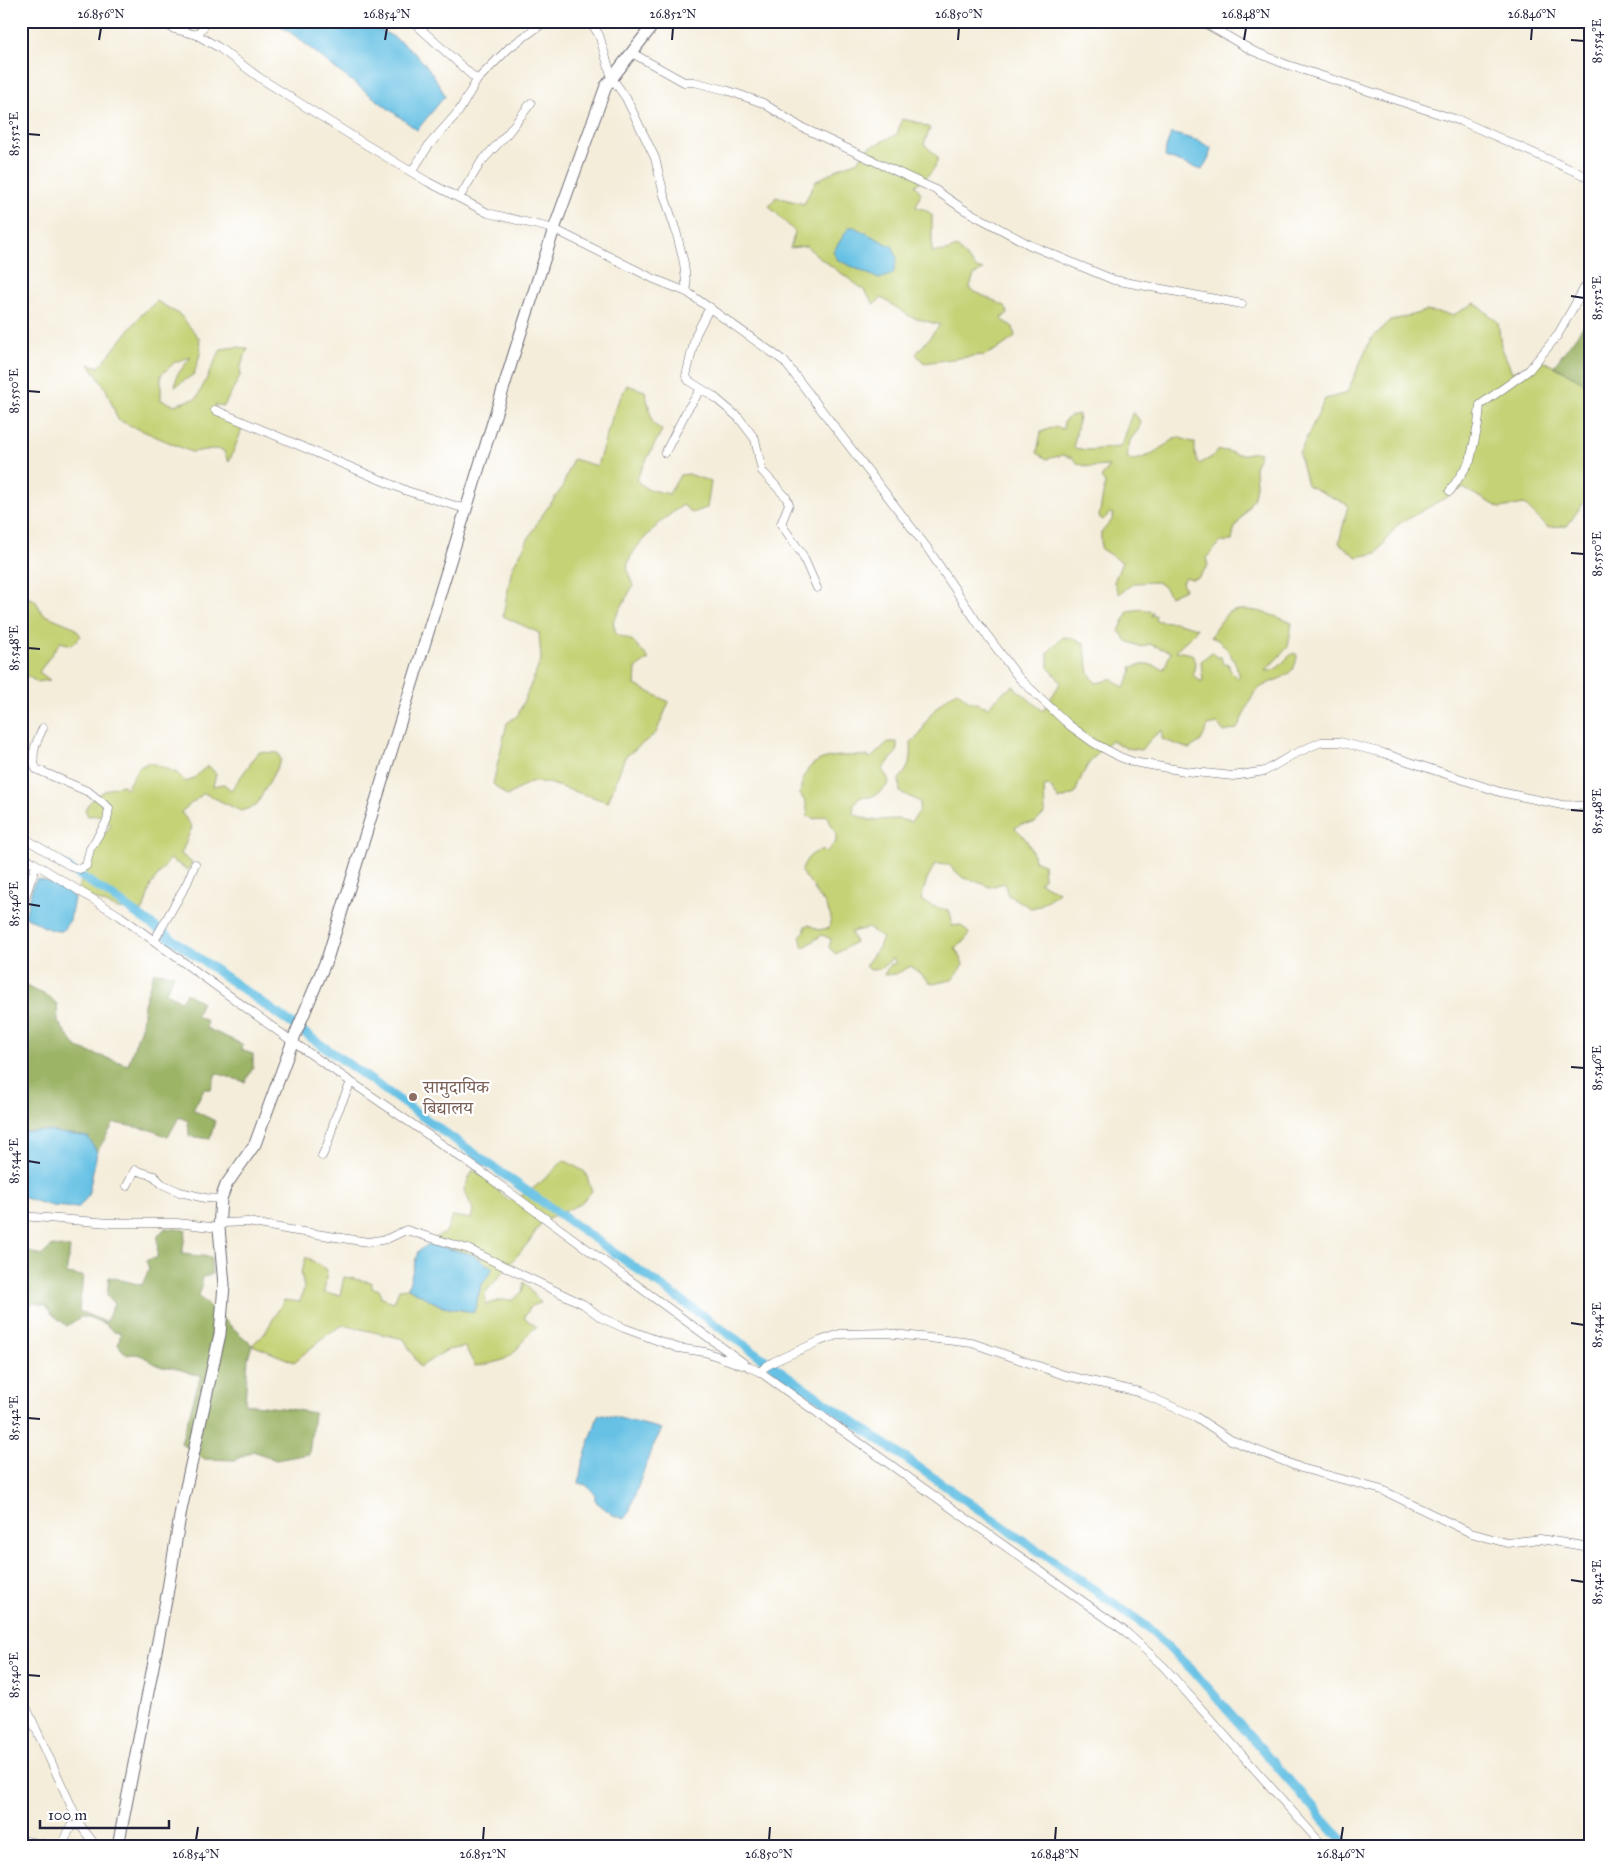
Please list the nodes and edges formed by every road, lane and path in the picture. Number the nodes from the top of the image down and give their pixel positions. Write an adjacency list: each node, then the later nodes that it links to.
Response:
1 (160, 21): 8 (street)
2 (208, 21): 8 (street)
3 (412, 21): 11 (street)
4 (546, 21): 11 (street)
5 (590, 21): 10 (street)
6 (656, 21): 9 (main road)
7 (1201, 21): 14 (street)
8 (197, 35): 13 (street)
9 (632, 53): 10 (main road); 19 (street)
10 (612, 78): 16 (main road); 18 (street)
11 (477, 80): 13 (street)
12 (531, 103): 15 (street)
13 (412, 172): 15 (street)
14 (1590, 178)
15 (459, 198): 16 (street)
16 (554, 229): 18 (street); 25 (main road)
17 (1590, 278): 24 (street)
18 (687, 292): 20 (street)
19 (1242, 304)
20 (710, 307): 21 (street); 28 (street)
21 (701, 389): 23 (street); 26 (street)
22 (215, 410): 25 (street)
23 (665, 453)
24 (1450, 491)
25 (466, 509): 35 (main road)
26 (817, 588)
27 (43, 728): 29 (street)
28 (1590, 806)
29 (21, 836)
30 (21, 855): 32 (street)
31 (195, 864): 34 (street)
32 (36, 865): 33 (street); 34 (street)
33 (21, 909)
34 (154, 941): 35 (street)
35 (294, 1039): 36 (street); 39 (main road)
36 (352, 1082): 37 (street); 42 (street)
37 (322, 1156)
38 (127, 1186): 39 (street)
39 (221, 1199): 41 (main road)
40 (21, 1216): 41 (street)
41 (219, 1228): 42 (street); 51 (main road)
42 (749, 1367): 43 (street)
43 (763, 1369): 44 (street); 52 (street)
44 (1590, 1547)
45 (21, 1696): 46 (street)
46 (80, 1825): 49 (street); 50 (street)
47 (24, 1842): 48 (street)
48 (52, 1846)
49 (62, 1846)
50 (96, 1846)
51 (118, 1846)
52 (1323, 1846)

